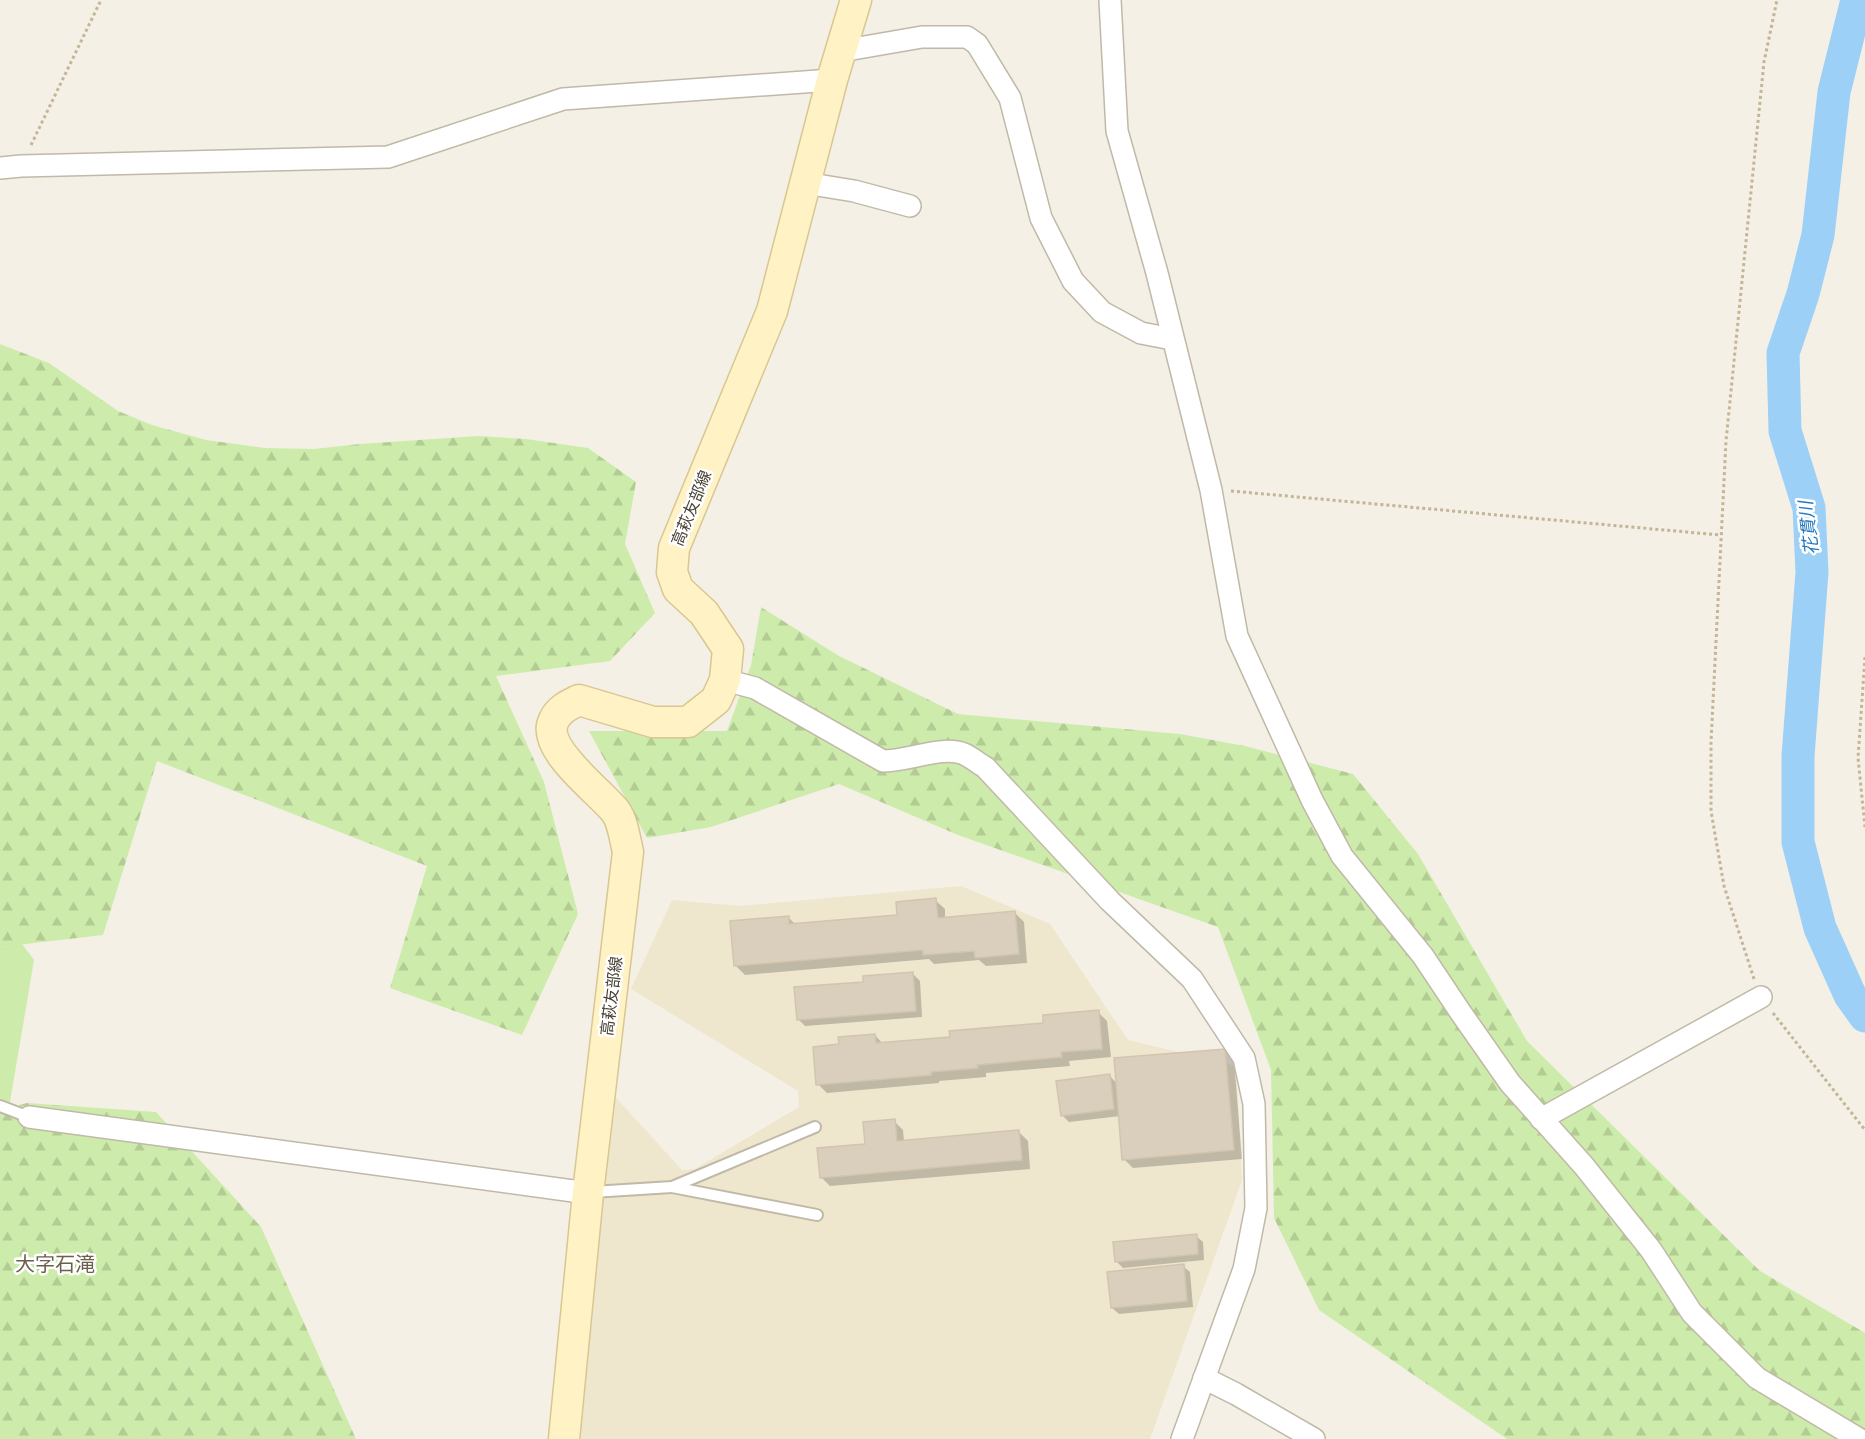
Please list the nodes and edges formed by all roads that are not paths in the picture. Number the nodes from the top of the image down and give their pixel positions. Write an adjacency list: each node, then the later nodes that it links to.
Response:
1 (856, 0): 3 (main road, 高萩友部線)
2 (1110, 0): 8 (street)
3 (840, 51): 4 (main road, 高萩友部線); 8 (street)
4 (832, 80): 5 (street); 6 (main road, 高萩友部線)
5 (0, 168)
6 (805, 183): 7 (street); 9 (main road, 高萩友部線)
7 (910, 206)
8 (1172, 339): 13 (street)
9 (725, 680): 16 (main road, 高萩友部線); 18 (street)
10 (1761, 997): 13 (street)
11 (0, 1106): 12 (lane)
12 (29, 1117): 16 (street)
13 (1541, 1119): 22 (street)
14 (815, 1127): 15 (lane)
15 (672, 1187): 16 (lane); 17 (lane)
16 (588, 1193): 19 (main road, 高萩友部線)
17 (817, 1215)
18 (1204, 1378): 20 (street); 21 (street)
19 (564, 1439)
20 (1182, 1439)
21 (1314, 1439)
22 (1858, 1439)

